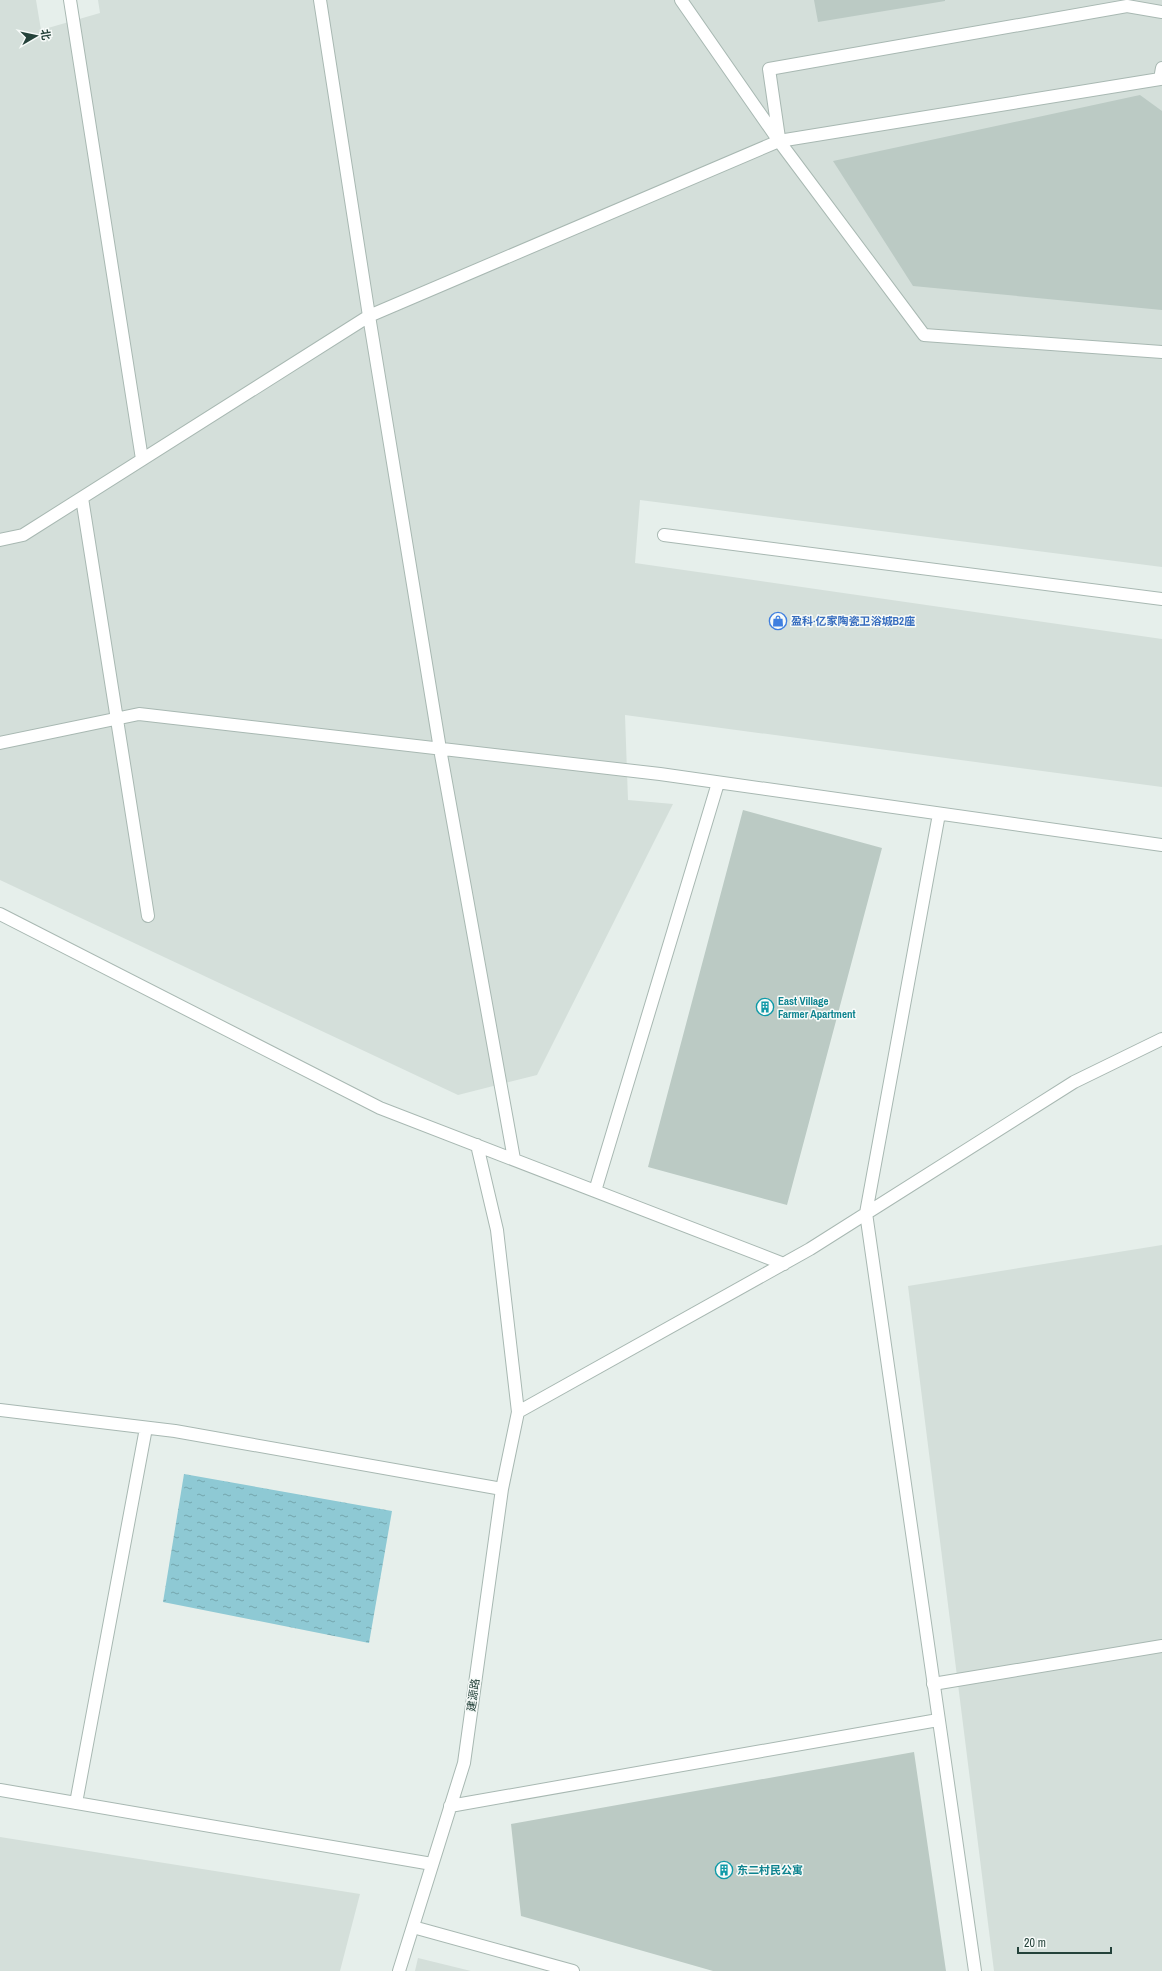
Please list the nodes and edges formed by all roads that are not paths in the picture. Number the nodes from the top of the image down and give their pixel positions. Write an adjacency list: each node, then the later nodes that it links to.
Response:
1 (70, 0): 9 (street)
2 (320, 0): 7 (street)
3 (681, 0): 6 (street)
4 (1162, 12): 6 (street)
5 (1162, 68): 6 (street)
6 (779, 141): 7 (street); 8 (street)
7 (369, 316): 9 (street); 16 (street)
8 (1162, 352)
9 (142, 459): 10 (street)
10 (82, 498): 12 (street); 14 (street)
11 (664, 535): 13 (street)
12 (0, 540)
13 (1162, 598)
14 (116, 719): 15 (street); 16 (street); 21 (street)
15 (0, 743)
16 (440, 749): 17 (street); 24 (street)
17 (718, 783): 18 (street); 25 (street)
18 (939, 814): 19 (street); 26 (street)
19 (1162, 845)
20 (0, 914): 23 (street)
21 (148, 916)
22 (1162, 1039): 26 (street)
23 (477, 1145): 24 (street); 29 (street, 建源路)
24 (514, 1159): 25 (street)
25 (595, 1191): 27 (street)
26 (866, 1213): 27 (street); 33 (street)
27 (784, 1264): 29 (street)
28 (0, 1410): 30 (street)
29 (518, 1412): 31 (street, 建源路)
30 (146, 1428): 31 (street); 36 (street)
31 (502, 1489): 37 (street, 建源路)
32 (1162, 1646): 33 (street)
33 (933, 1684): 34 (street)
34 (938, 1720): 37 (street); 42 (street)
35 (0, 1790): 36 (street)
36 (76, 1803): 38 (street)
37 (450, 1806): 38 (street, 建源路)
38 (432, 1864): 39 (street, 建源路)
39 (413, 1927): 40 (street, 建源路); 41 (street)
40 (399, 1971)
41 (573, 1971)
42 (974, 1971)

